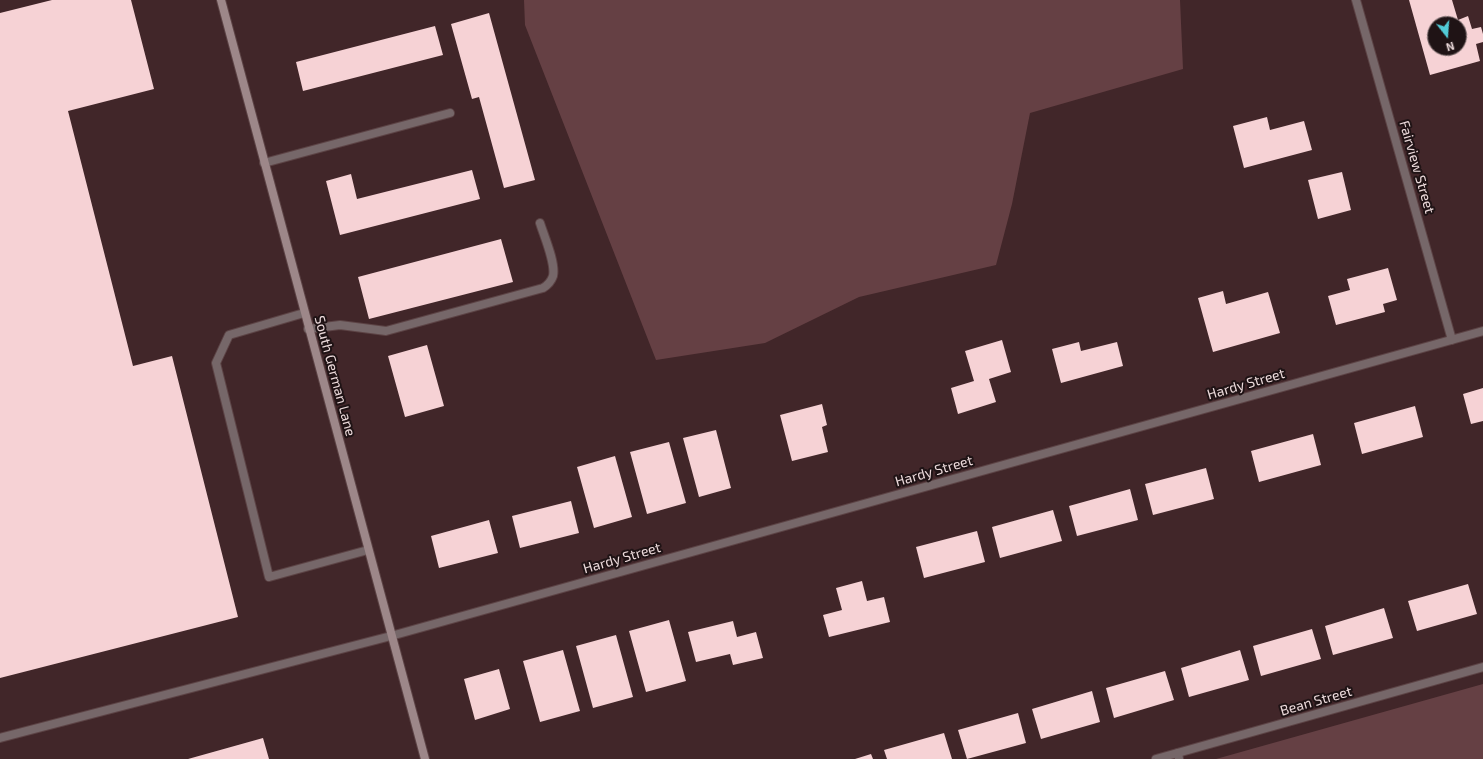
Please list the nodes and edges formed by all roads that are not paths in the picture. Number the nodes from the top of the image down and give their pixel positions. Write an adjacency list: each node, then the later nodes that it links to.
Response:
1 (221, 0): 4 (street, South German Lane)
2 (1356, 0): 9 (street, Fairview Street)
3 (450, 113): 4 (street)
4 (264, 163): 6 (street, South German Lane)
5 (540, 223): 7 (street)
6 (304, 313): 7 (street, South German Lane); 10 (street)
7 (308, 329): 10 (street, South German Lane)
8 (1483, 331): 9 (street, Hardy Street)
9 (1452, 340): 11 (street, Hardy Street)
10 (368, 550): 11 (street, South German Lane)
11 (391, 636): 13 (street, Hardy Street); 15 (street, South German Lane)
12 (1483, 667): 14 (street, Bean Street)
13 (0, 738)
14 (1179, 756): 16 (street, Bean Street)
15 (424, 759)
16 (1156, 759)

